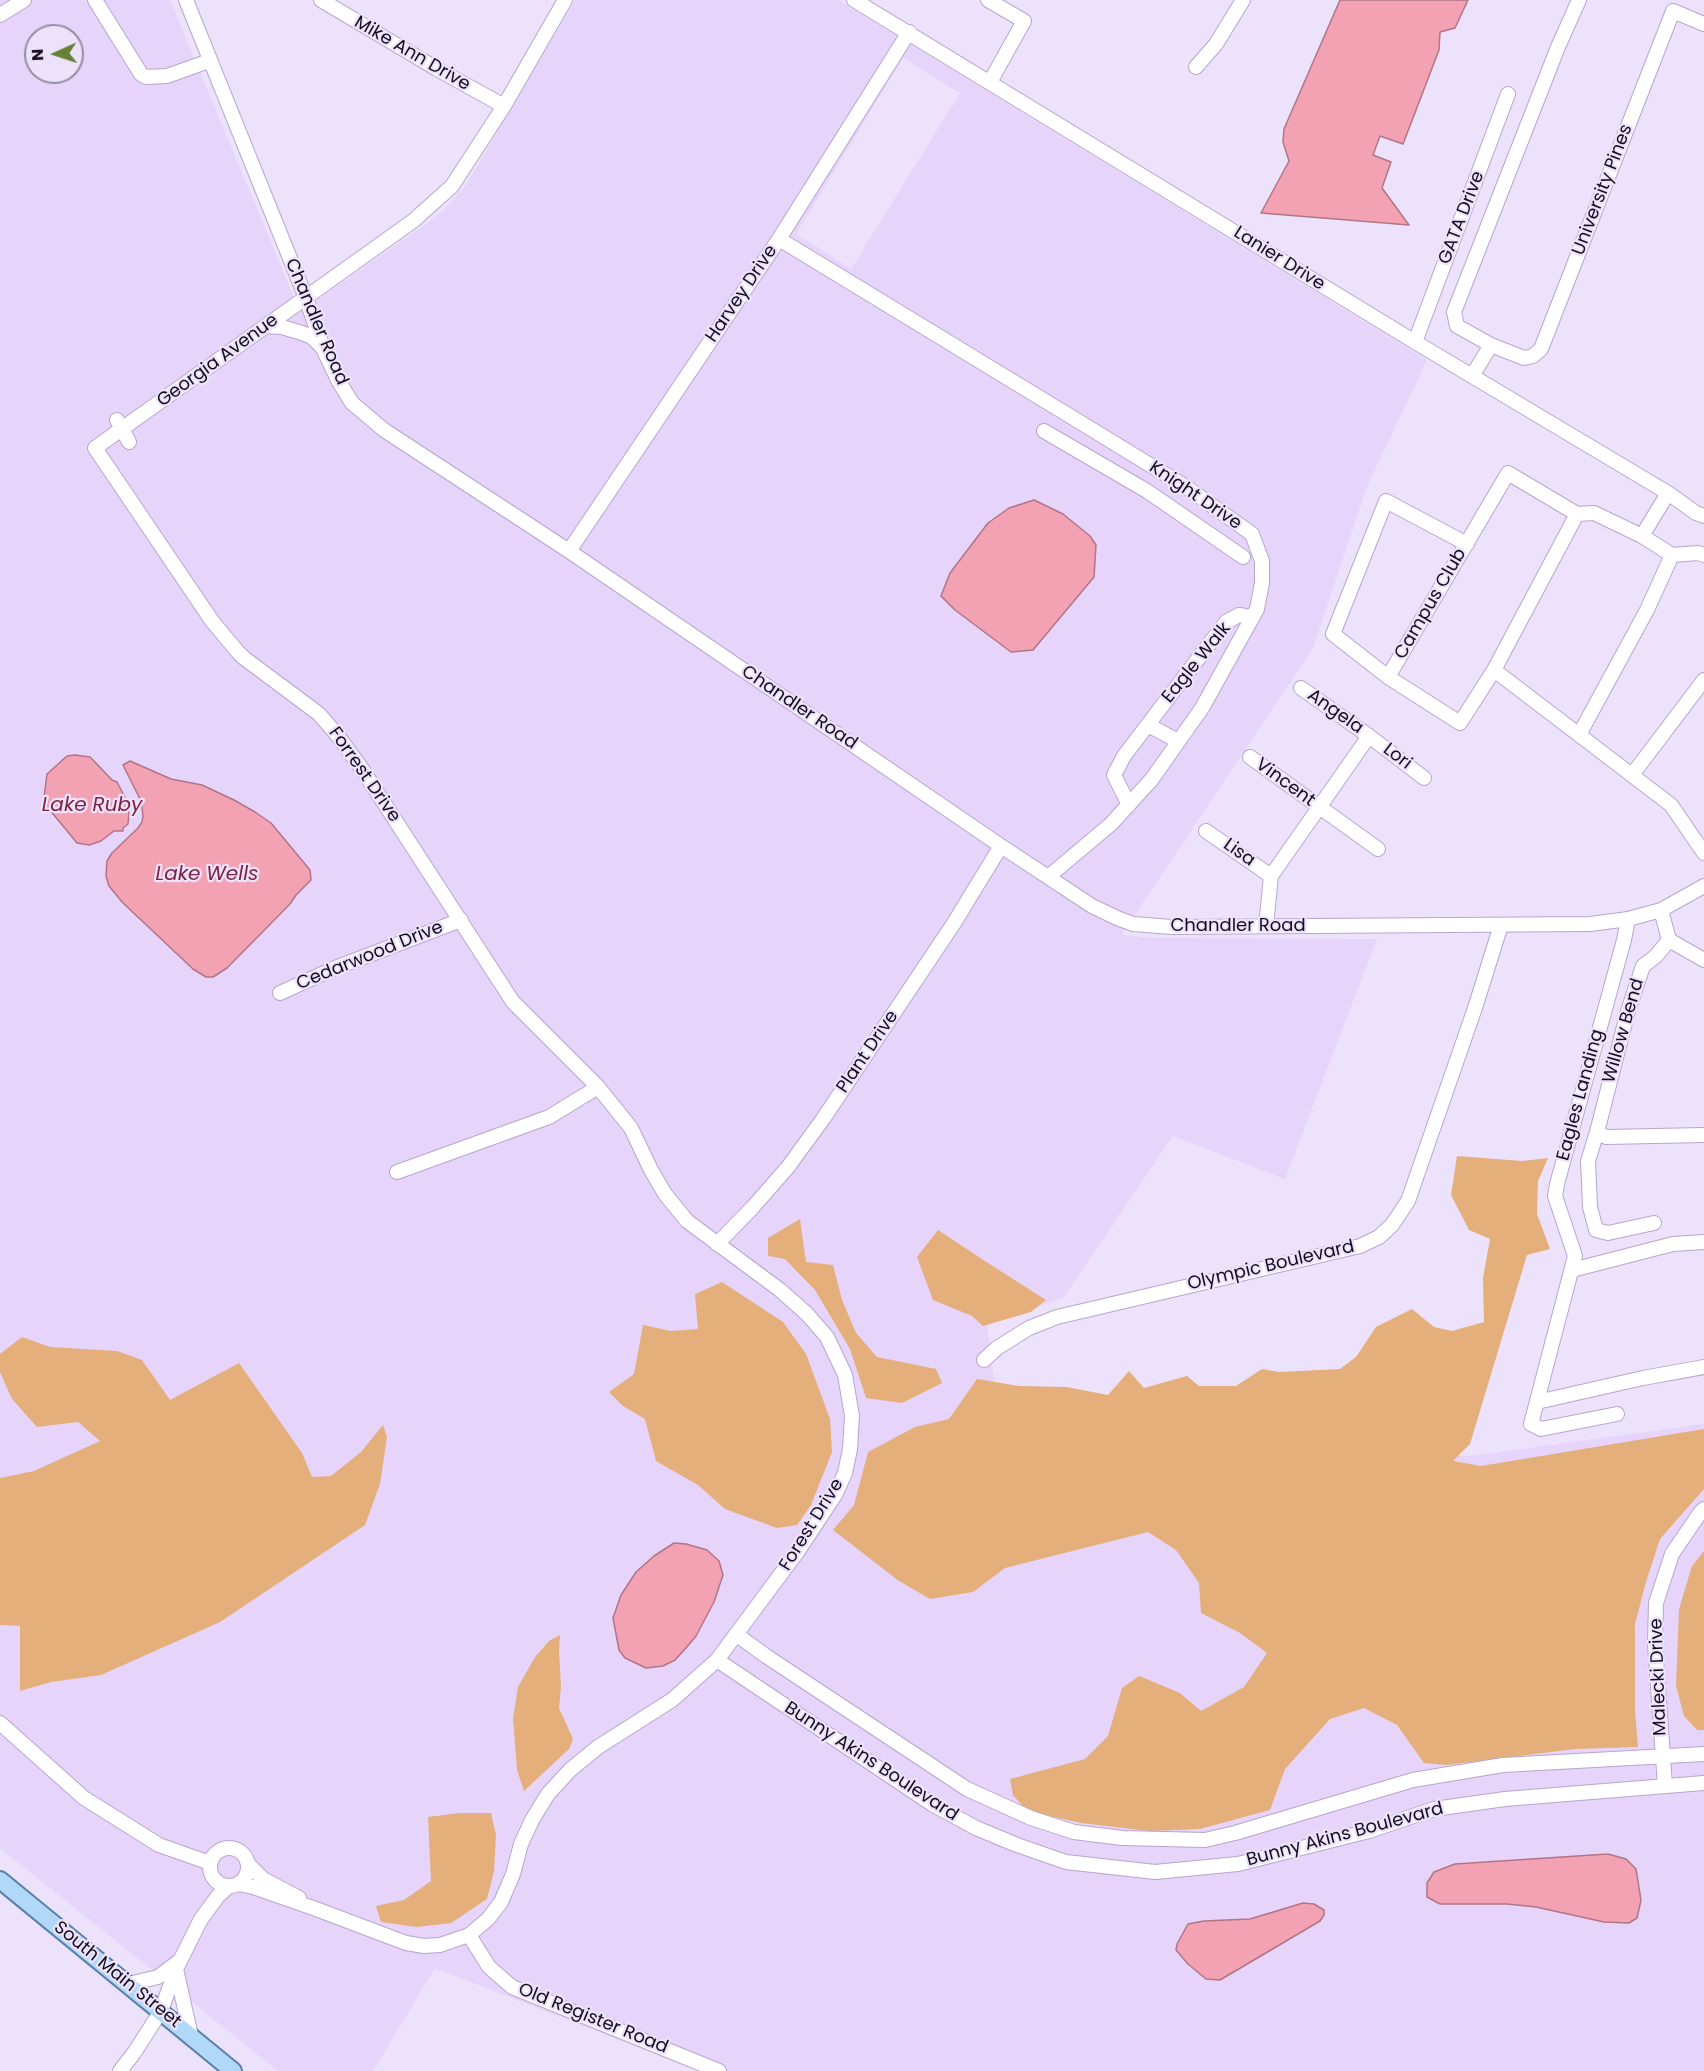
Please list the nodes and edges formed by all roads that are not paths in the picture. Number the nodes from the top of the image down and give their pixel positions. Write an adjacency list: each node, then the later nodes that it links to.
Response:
1 (24, 0): 10 (street)
2 (95, 0): 13 (street)
3 (186, 0): 13 (street, Chandler Road)
4 (321, 0): 17 (street, Mike Ann Drive)
5 (565, 0): 17 (street, Georgia Avenue)
6 (855, 0): 12 (street, Lanier Drive)
7 (988, 0): 15 (street)
8 (1243, 0): 14 (street)
9 (1579, 0): 22 (street, University Pines)
10 (0, 15)
11 (1704, 24): 22 (street, University Pines)
12 (909, 32): 15 (street, Lanier Drive); 18 (street, Harvey Drive)
13 (209, 61): 19 (street, Chandler Road)
14 (1196, 67)
15 (990, 82): 21 (street, Lanier Drive)
16 (1508, 94): 21 (street, GATA Drive)
17 (504, 106): 19 (street, Georgia Avenue)
18 (779, 239): 26 (street, Knight Drive); 38 (street, Harvey Drive)
19 (306, 298): 20 (street, Georgia Avenue); 23 (street, Chandler Road)
20 (266, 326): 23 (street); 25 (street, Georgia Avenue)
21 (1415, 342): 24 (street, Lanier Drive)
22 (1491, 345): 24 (street)
23 (324, 348): 38 (street, Chandler Road)
24 (1472, 376): 33 (street, Lanier Drive)
25 (119, 424): 28 (street); 29 (street, Georgia Avenue)
26 (1091, 429): 30 (street); 31 (street, Knight Drive)
27 (1044, 430): 30 (street)
28 (129, 442)
29 (95, 448): 65 (street, Forrest Drive)
30 (1080, 452): 32 (street)
31 (1158, 471): 32 (street); 42 (street, Knight Drive)
32 (1147, 491): 41 (street)
33 (1668, 493): 35 (street, Lanier Drive); 36 (street)
34 (1577, 514): 36 (street, Campus Club); 37 (street, Campus Club); 43 (street)
35 (1704, 516)
36 (1642, 536): 39 (street, Campus Club)
37 (1467, 544): 44 (street, Campus Club); 44 (street)
38 (569, 551): 57 (street, Chandler Road)
39 (1672, 555): 40 (street); 48 (street)
40 (1704, 555)
41 (1243, 557)
42 (1252, 616): 47 (street, Eagle Walk); 50 (street, Knight Drive)
43 (1494, 670): 44 (street, Campus Club); 48 (street)
44 (1388, 677)
45 (1704, 680): 52 (street)
46 (1301, 688): 49 (street, Angela)
47 (1148, 725): 50 (street); 54 (street, Eagle Walk)
48 (1579, 735): 52 (street)
49 (1369, 736): 53 (street, Lori); 55 (street)
50 (1178, 741): 54 (street, Knight Drive)
51 (1250, 758): 55 (street, Vincent)
52 (1632, 775): 59 (street)
53 (1424, 778)
54 (1129, 805): 61 (street, Knight Drive)
55 (1320, 808): 58 (street, Vincent); 60 (street)
56 (1206, 831): 60 (street, Lisa)
57 (1001, 846): 61 (street, Chandler Road); 77 (street, Plant Drive)
58 (1378, 849)
59 (1704, 853)
60 (1271, 876): 67 (street)
61 (1048, 877): 67 (street, Chandler Road)
62 (1704, 886): 63 (street, Chandler Road)
63 (1661, 909): 64 (street, Chandler Road); 68 (street)
64 (1628, 919): 66 (street, Chandler Road); 78 (street, Eagles Landing)
65 (461, 920): 70 (street, Cedarwood Drive); 71 (street, Forrest Drive)
66 (1501, 925): 67 (street, Chandler Road); 79 (street, Olympic Boulevard)
67 (1266, 926)
68 (1669, 940): 69 (street); 72 (street, Willow Bend)
69 (1704, 960)
70 (280, 993)
71 (598, 1087): 74 (street); 77 (street, Forest Drive)
72 (1597, 1132): 73 (street); 75 (street, Willow Bend)
73 (1704, 1135)
74 (397, 1172)
75 (1654, 1223)
76 (1704, 1242): 78 (street)
77 (717, 1244): 84 (street, Forest Drive)
78 (1572, 1270): 81 (street, Eagles Landing)
79 (984, 1360)
80 (1704, 1367): 81 (street)
81 (1537, 1402): 82 (street, Eagles Landing)
82 (1617, 1414)
83 (1704, 1509): 88 (street, Malecki Drive)
84 (737, 1635): 85 (street, Forest Drive); 88 (street, Bunny Akins Boulevard)
85 (717, 1660): 90 (street, Bunny Akins Boulevard); 97 (street, Forest Drive)
86 (0, 1723): 91 (street)
87 (1704, 1754): 88 (street, Bunny Akins Boulevard)
88 (1663, 1756): 90 (street, Malecki Drive)
89 (1704, 1783): 90 (street, Bunny Akins Boulevard)
90 (1665, 1786)
91 (212, 1862): 92 (street); 94 (street); 96 (street)
92 (248, 1864): 94 (street); 95 (street)
93 (0, 1880): 99 (main road, South Main Street)
94 (233, 1885): 95 (street); 96 (street)
95 (316, 1908): 97 (street)
96 (201, 1918): 98 (street)
97 (469, 1935): 104 (street, Old Register Road)
98 (178, 1965): 99 (street); 100 (street); 101 (street)
99 (129, 1984): 100 (main road, South Main Street)
100 (161, 2011): 101 (main road, South Main Street); 102 (street)
101 (191, 2036): 103 (main road, South Main Street)
102 (120, 2071)
103 (233, 2071)
104 (719, 2071)

